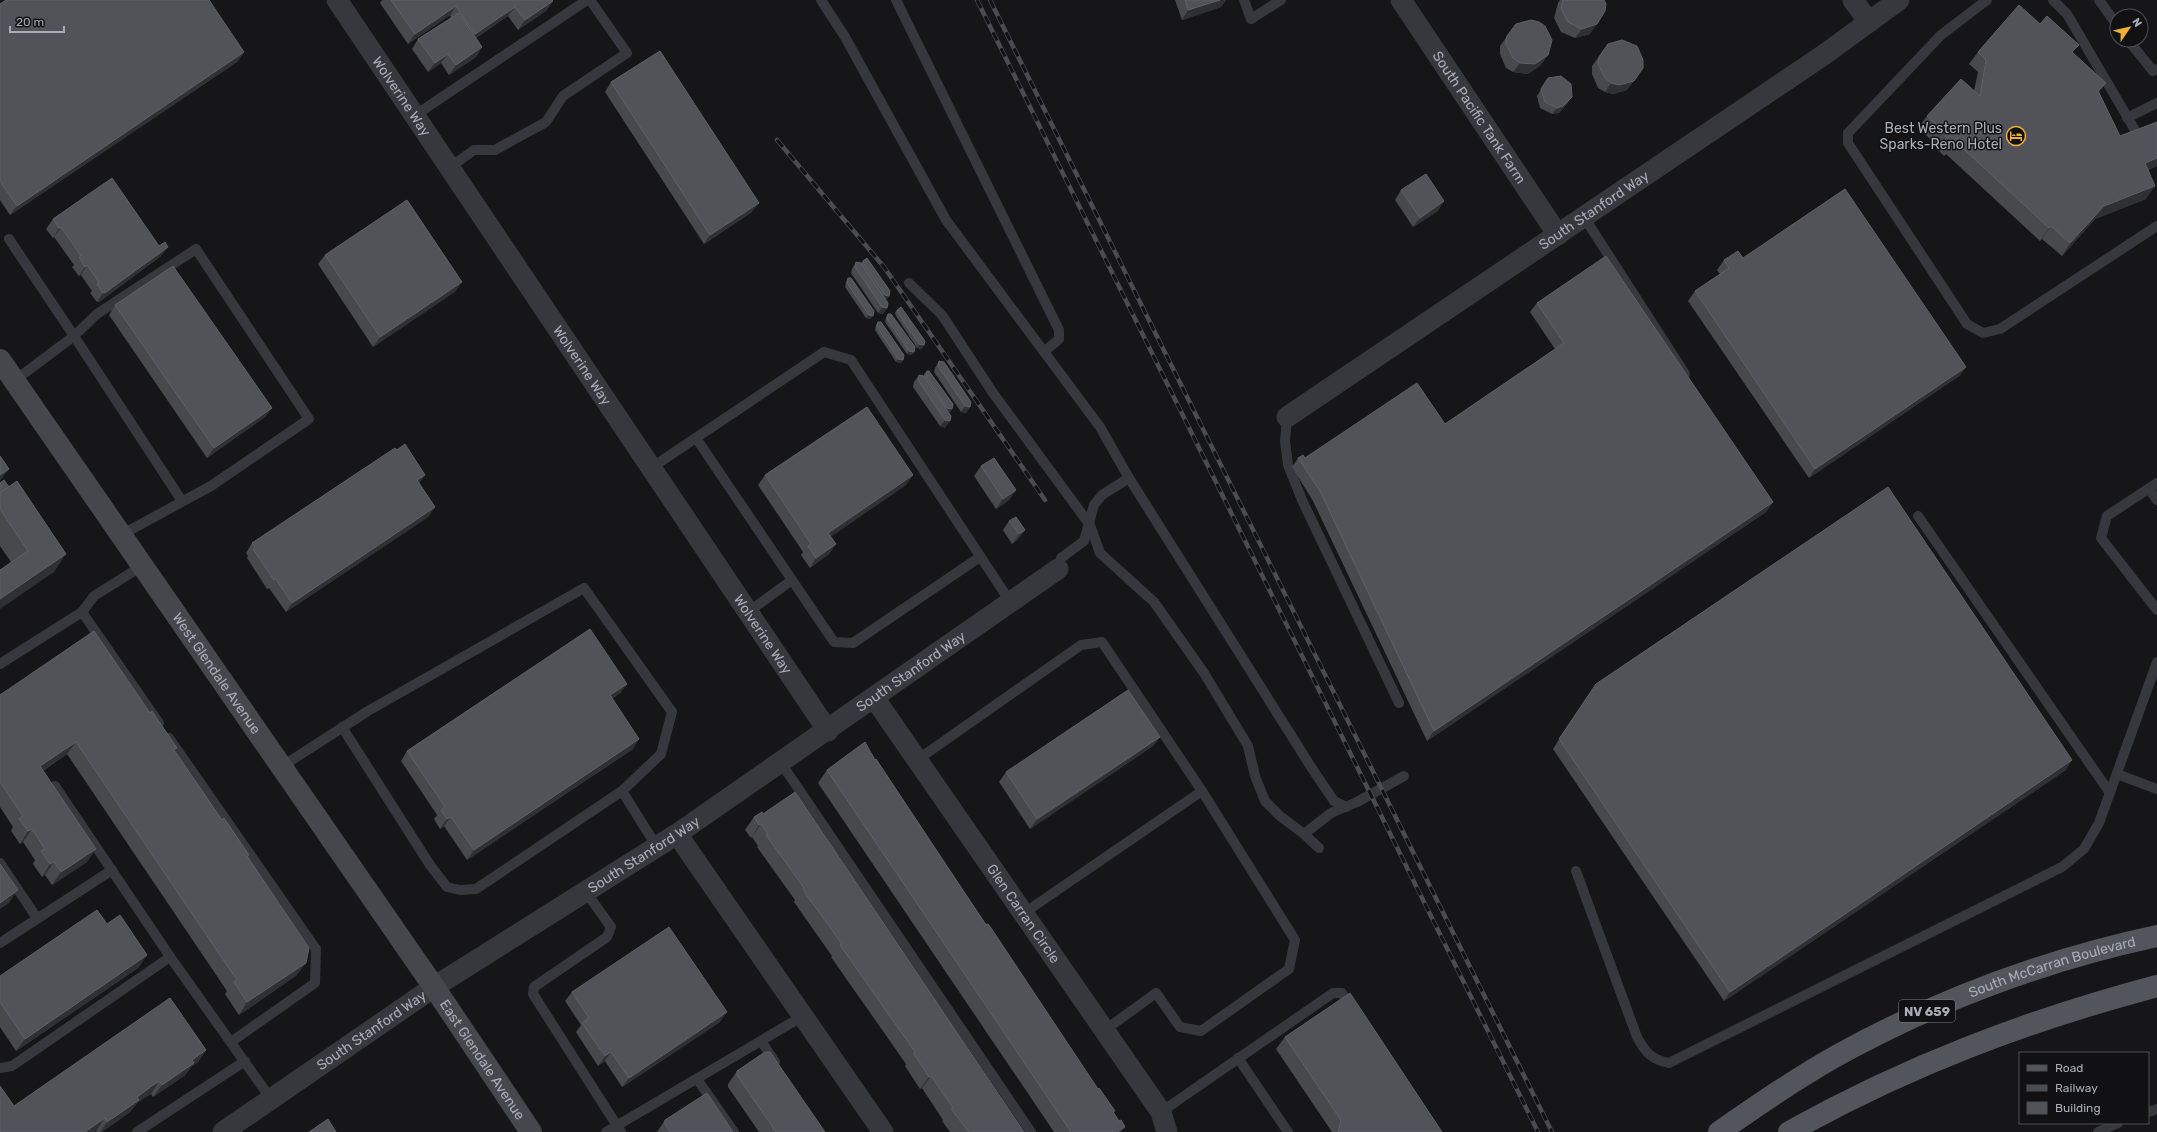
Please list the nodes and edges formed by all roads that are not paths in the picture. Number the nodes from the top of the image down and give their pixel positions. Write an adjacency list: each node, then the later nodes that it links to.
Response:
1 (337, 0): 19 (street, Wolverine Way)
2 (587, 0): 19 (lane)
3 (590, 0): 22 (lane)
4 (821, 0): 29 (lane)
5 (896, 0): 29 (lane)
6 (1244, 0): 7 (lane)
7 (1281, 0)
8 (1401, 0): 25 (street, South Pacific Tank Farm)
9 (1853, 0): 15 (street)
10 (1899, 0): 15 (street, South Stanford Way)
11 (1987, 0): 24 (lane)
12 (2053, 0): 20 (lane)
13 (2099, 0): 14 (lane)
14 (2109, 14)
15 (1869, 22): 23 (street, South Stanford Way)
16 (2135, 48): 17 (lane)
17 (2156, 74)
18 (2157, 103): 20 (lane)
19 (414, 116): 22 (street, Wolverine Way)
20 (2127, 118): 21 (lane)
21 (2146, 149)
22 (449, 168): 35 (street, Wolverine Way)
23 (1584, 217): 25 (street, South Stanford Way); 32 (lane)
24 (2157, 226)
25 (1558, 235): 33 (street, South Stanford Way)
26 (9, 239): 28 (lane)
27 (909, 283): 41 (lane)
28 (74, 336): 31 (lane); 39 (lane); 39 (lane)
29 (1044, 352): 36 (lane)
30 (0, 360): 31 (main road, West Glendale Avenue)
31 (14, 381): 42 (main road, West Glendale Avenue)
32 (1690, 385)
33 (1287, 416): 54 (lane)
34 (696, 438): 35 (lane); 43 (lane); 46 (lane)
35 (651, 468): 50 (street, Wolverine Way)
36 (1129, 478): 41 (lane); 67 (lane)
37 (2153, 486): 38 (lane); 48 (lane)
38 (2157, 500)
39 (182, 501): 42 (lane)
40 (1918, 516): 66 (lane)
41 (1090, 525): 45 (lane); 69 (lane)
42 (121, 535): 44 (main road, West Glendale Avenue)
43 (980, 557): 46 (lane); 47 (lane)
44 (142, 566): 49 (lane); 59 (main road, West Glendale Avenue)
45 (1058, 570): 47 (street, South Stanford Way)
46 (792, 580): 50 (lane)
47 (1010, 603): 53 (street, South Stanford Way)
48 (2157, 610)
49 (82, 612): 52 (lane); 87 (lane)
50 (748, 612): 56 (street, Wolverine Way)
51 (2157, 662): 60 (lane)
52 (0, 664)
53 (875, 698): 56 (street, South Stanford Way); 57 (street, Glen Carran Circle)
54 (1400, 703)
55 (342, 727): 59 (lane); 65 (lane); 65 (lane)
56 (828, 730): 58 (street, South Stanford Way)
57 (917, 760): 64 (lane); 76 (street, Glen Carran Circle)
58 (781, 762): 68 (street, South Stanford Way); 103 (lane)
59 (282, 767): 82 (main road, West Glendale Avenue)
60 (2116, 774): 63 (lane); 66 (lane)
61 (1404, 776): 67 (lane)
62 (55, 786): 73 (lane)
63 (2157, 788)
64 (1202, 790): 76 (lane); 85 (lane)
65 (622, 791): 70 (lane)
66 (2110, 793): 74 (lane)
67 (1346, 807): 69 (lane)
68 (677, 834): 70 (street, South Stanford Way); 84 (street)
69 (1304, 834): 71 (lane)
70 (657, 847): 75 (street, South Stanford Way)
71 (1319, 848)
72 (0, 863): 77 (lane)
73 (112, 870): 77 (lane); 80 (lane)
74 (1576, 871)
75 (586, 892): 82 (street, South Stanford Way); 96 (lane)
76 (1024, 913): 85 (street, Glen Carran Circle)
77 (38, 918): 79 (lane)
78 (2157, 936): 106 (main road, South McCarran Boulevard / NV 659)
79 (0, 943)
80 (170, 957): 87 (lane); 90 (lane)
81 (2157, 986): 107 (main road)
82 (434, 987): 93 (street, South Stanford Way); 99 (main road, East Glendale Avenue)
83 (1355, 1013): 88 (lane)
84 (803, 1016): 86 (lane); 102 (street)
85 (1104, 1030): 94 (street, Glen Carran Circle)
86 (761, 1041): 91 (lane); 92 (lane)
87 (231, 1042): 89 (lane)
88 (1238, 1058): 94 (lane); 105 (lane)
89 (244, 1061): 93 (lane); 97 (lane)
90 (0, 1068)
91 (783, 1074)
92 (697, 1079): 96 (lane); 101 (lane)
93 (271, 1099): 98 (street, South Stanford Way)
94 (1161, 1112): 104 (street, Glen Carran Circle)
95 (2116, 1124): 108 (lane)
96 (619, 1129): 100 (lane)
97 (137, 1132)
98 (223, 1132)
99 (531, 1132)
100 (606, 1132)
101 (734, 1132)
102 (883, 1132)
103 (1031, 1132)
104 (1167, 1132)
105 (1288, 1132)
106 (1719, 1132)
107 (1789, 1132)
108 (2098, 1132)

